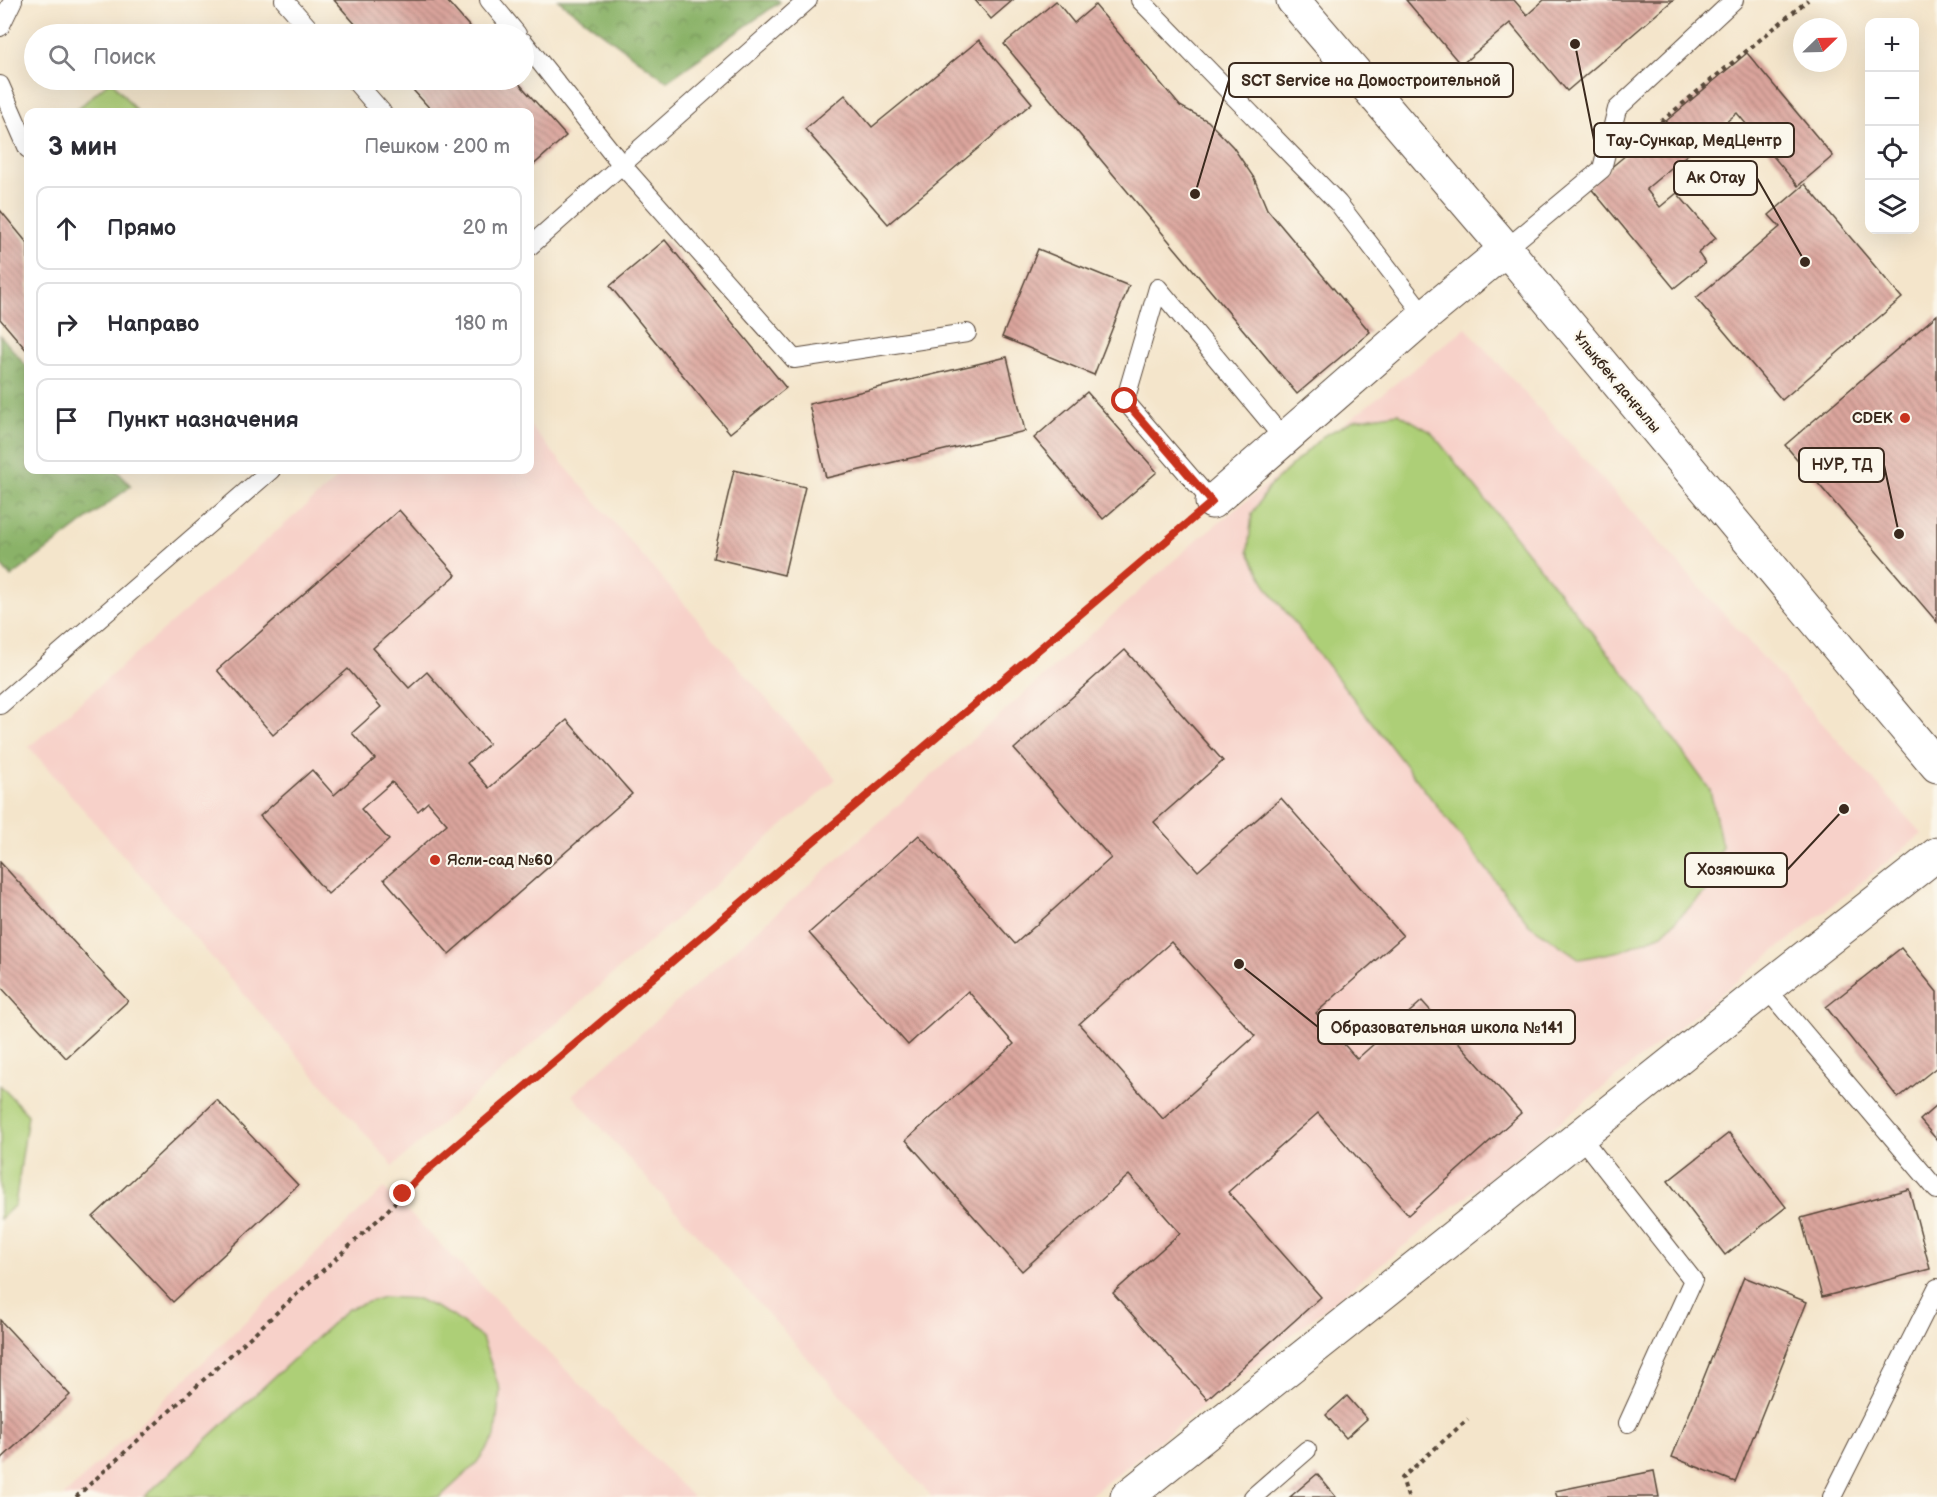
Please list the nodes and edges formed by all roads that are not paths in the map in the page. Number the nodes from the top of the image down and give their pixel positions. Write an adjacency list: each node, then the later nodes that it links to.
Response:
1 (14, 0): 10 (lane)
2 (284, 0): 8 (lane)
3 (489, 0): 9 (lane)
4 (808, 0): 16 (lane)
5 (1140, 0): 19 (lane)
6 (1293, 0): 18 (street, Ұлықбек даңғылы)
7 (1734, 0): 18 (lane)
8 (305, 24)
9 (509, 24)
10 (0, 27)
11 (534, 55): 16 (lane)
12 (0, 85): 15 (lane)
13 (363, 90): 14 (lane)
14 (378, 108)
15 (24, 140)
16 (622, 165): 17 (lane); 20 (lane)
17 (534, 240)
18 (1506, 249): 19 (street); 25 (street, Ұлықбек даңғылы)
19 (1425, 316): 21 (street)
20 (967, 333)
21 (1284, 439): 23 (street); 23 (lane)
22 (266, 474): 24 (lane)
23 (1212, 502)
24 (0, 705)
25 (1937, 766)
26 (1937, 854): 27 (street)
27 (1766, 988): 28 (street); 29 (lane)
28 (1580, 1136): 31 (lane); 33 (street)
29 (1937, 1190)
30 (1937, 1288): 35 (lane)
31 (1628, 1423)
32 (1307, 1450): 34 (lane)
33 (1127, 1497)
34 (1253, 1497)
35 (1832, 1497)

